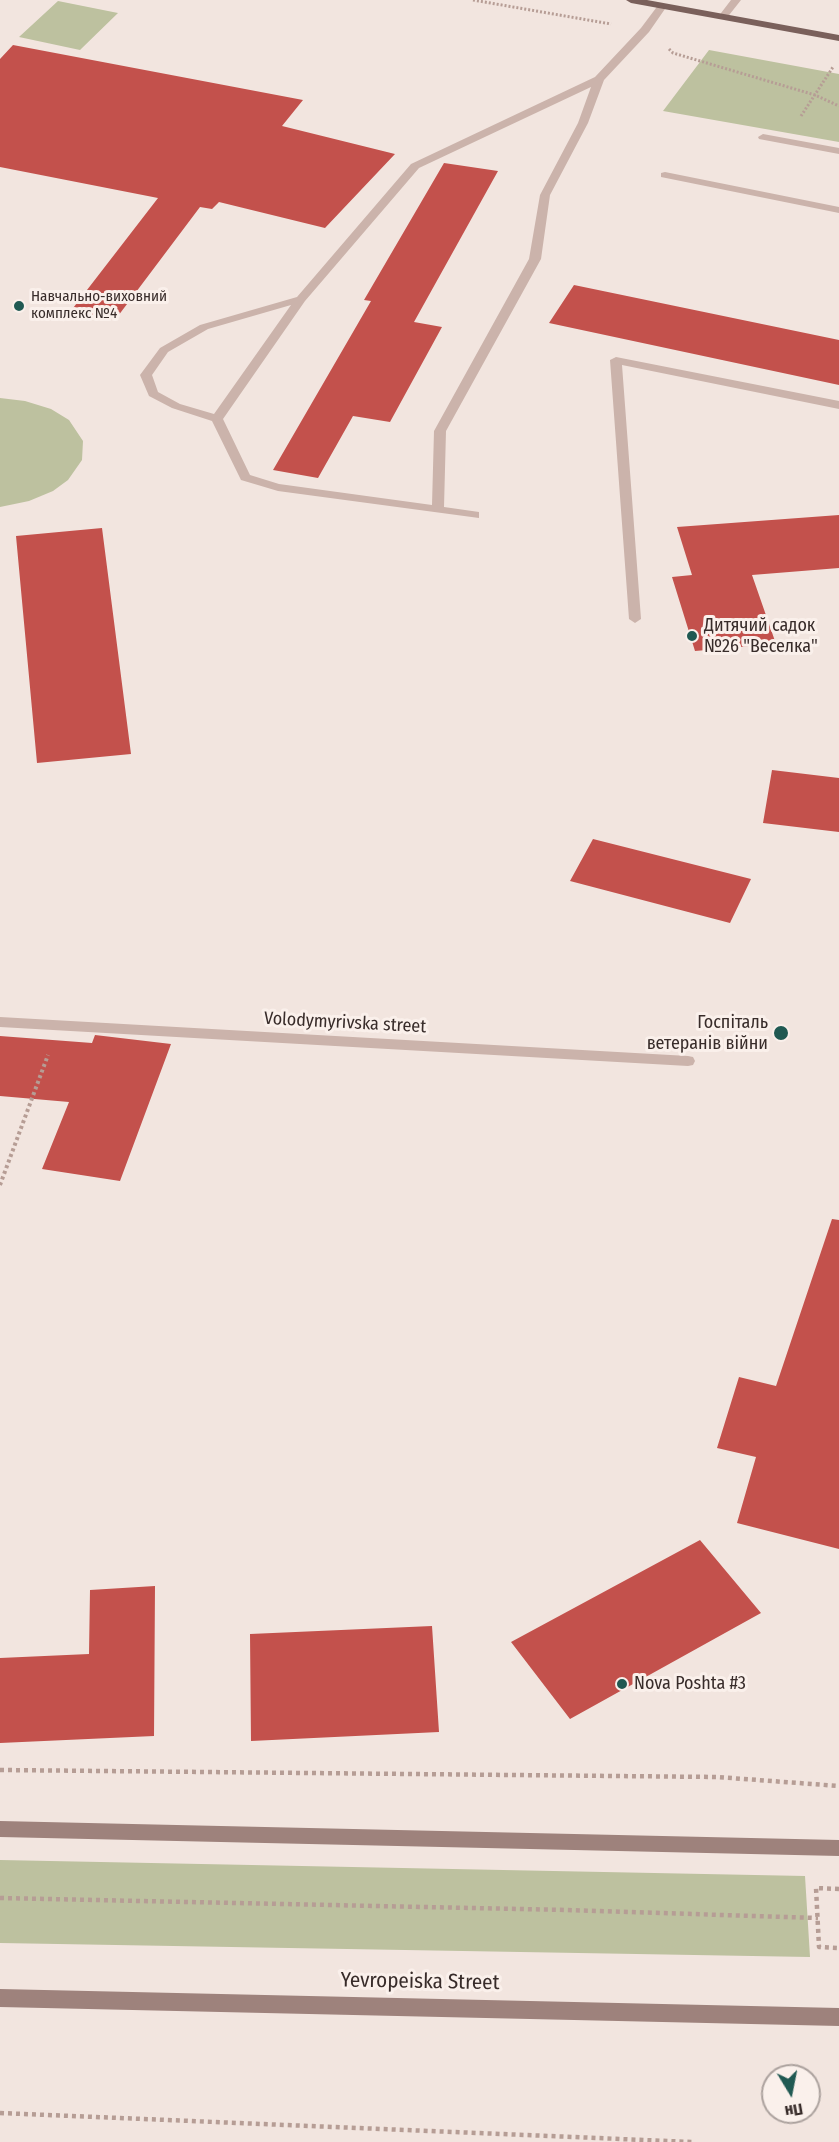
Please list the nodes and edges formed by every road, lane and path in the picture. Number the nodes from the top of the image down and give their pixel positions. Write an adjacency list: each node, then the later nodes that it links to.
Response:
1 (631, 0): 3 (main road)
2 (736, 0): 4 (street)
3 (662, 6): 4 (main road); 5 (street)
4 (723, 17): 6 (main road)
5 (645, 30): 8 (street); 9 (path)
6 (839, 38)
7 (835, 63): 9 (path)
8 (599, 79): 16 (street); 19 (street)
9 (815, 95): 10 (path); 12 (path)
10 (839, 106)
11 (763, 137): 12 (street)
12 (786, 141): 13 (street)
13 (839, 152)
14 (665, 175): 15 (street)
15 (839, 210)
16 (301, 299): 18 (street); 18 (street)
17 (839, 405): 21 (street)
18 (217, 420): 19 (street)
19 (438, 510): 20 (street)
20 (475, 515)
21 (635, 619)
22 (0, 1022): 23 (street, Volodymyrivska street)
23 (58, 1026): 24 (street, Volodymyrivska street); 25 (path)
24 (688, 1061)
25 (0, 1185)
26 (0, 1770): 27 (path)
27 (839, 1786)
28 (0, 1829): 29 (street)
29 (839, 1848)
30 (839, 1889): 32 (path)
31 (0, 1898): 32 (path)
32 (818, 1918): 33 (path)
33 (839, 1948)
34 (0, 1998): 35 (street, Yevropeiska Street)
35 (839, 2017)
36 (0, 2113): 37 (path)
37 (692, 2142)

